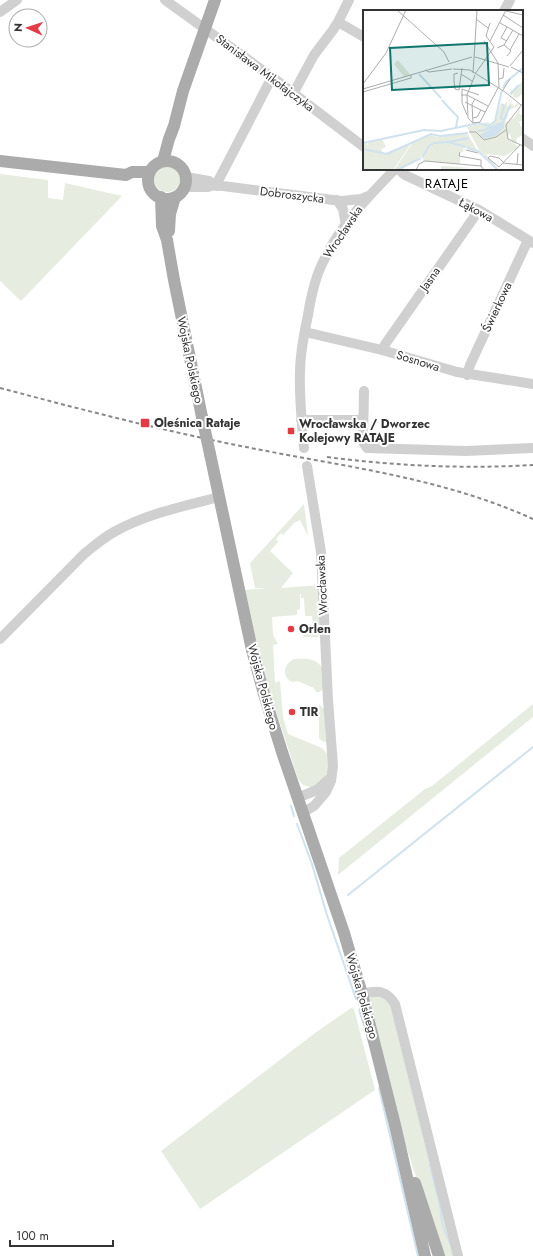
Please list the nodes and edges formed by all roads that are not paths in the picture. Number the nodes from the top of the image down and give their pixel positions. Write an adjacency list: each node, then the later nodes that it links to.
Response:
1 (17, 0): 7 (street)
2 (165, 0): 9 (street, Stanisława Mikołajczyka)
3 (215, 0): 9 (main road)
4 (349, 0): 8 (street)
5 (510, 0): 6 (street)
6 (505, 10)
7 (0, 12)
8 (338, 22): 10 (street); 12 (street)
9 (204, 28): 11 (street, Stanisława Mikołajczyka); 17 (main road)
10 (363, 36)
11 (272, 77): 12 (street, Stanisława Mikołajczyka); 21 (street)
12 (292, 94): 14 (street, Stanisława Mikołajczyka)
13 (523, 139): 15 (street)
14 (363, 146)
15 (533, 146)
16 (0, 161): 19 (main road)
17 (169, 162): 19 (main road); 20 (main road)
18 (394, 170): 22 (street, Wrocławska); 26 (street, Łąkowa)
19 (149, 178): 23 (main road)
20 (185, 182): 21 (street, Dobroszycka); 24 (main road)
21 (216, 185): 25 (street, Dobroszycka)
22 (368, 196): 25 (street, Dobroszycka); 27 (street, Wrocławska)
23 (161, 197): 24 (main road); 28 (main road, Wojska Polskiego)
24 (175, 197): 28 (main road, Wojska Polskiego)
25 (337, 200): 27 (street)
26 (479, 210): 29 (street, Łąkowa); 31 (street, Jasna)
27 (346, 225): 30 (street, Wrocławska)
28 (167, 240): 40 (main road, Wojska Polskiego, bridge)
29 (532, 241): 32 (street, Świerkowa)
30 (305, 332): 31 (street, Sosnowa); 35 (street, Wrocławska)
31 (382, 350): 32 (street, Sosnowa)
32 (467, 375): 33 (street, Sosnowa)
33 (533, 384)
34 (364, 391): 36 (street)
35 (301, 420): 36 (street); 37 (street, Wrocławska)
36 (363, 420): 38 (street)
37 (304, 448)
38 (533, 448)
39 (307, 466): 42 (street, Wrocławska)
40 (219, 497): 41 (street); 43 (main road, Wojska Polskiego)
41 (0, 639)
42 (332, 776): 43 (street); 44 (street, Wrocławska)
43 (297, 798): 44 (main road, Wojska Polskiego)
44 (302, 813): 45 (main road, Wojska Polskiego)
45 (362, 994): 46 (main road, Wojska Polskiego); 49 (street)
46 (395, 1125): 47 (main road); 48 (main road)
47 (425, 1256)
48 (439, 1256)
49 (458, 1256)

